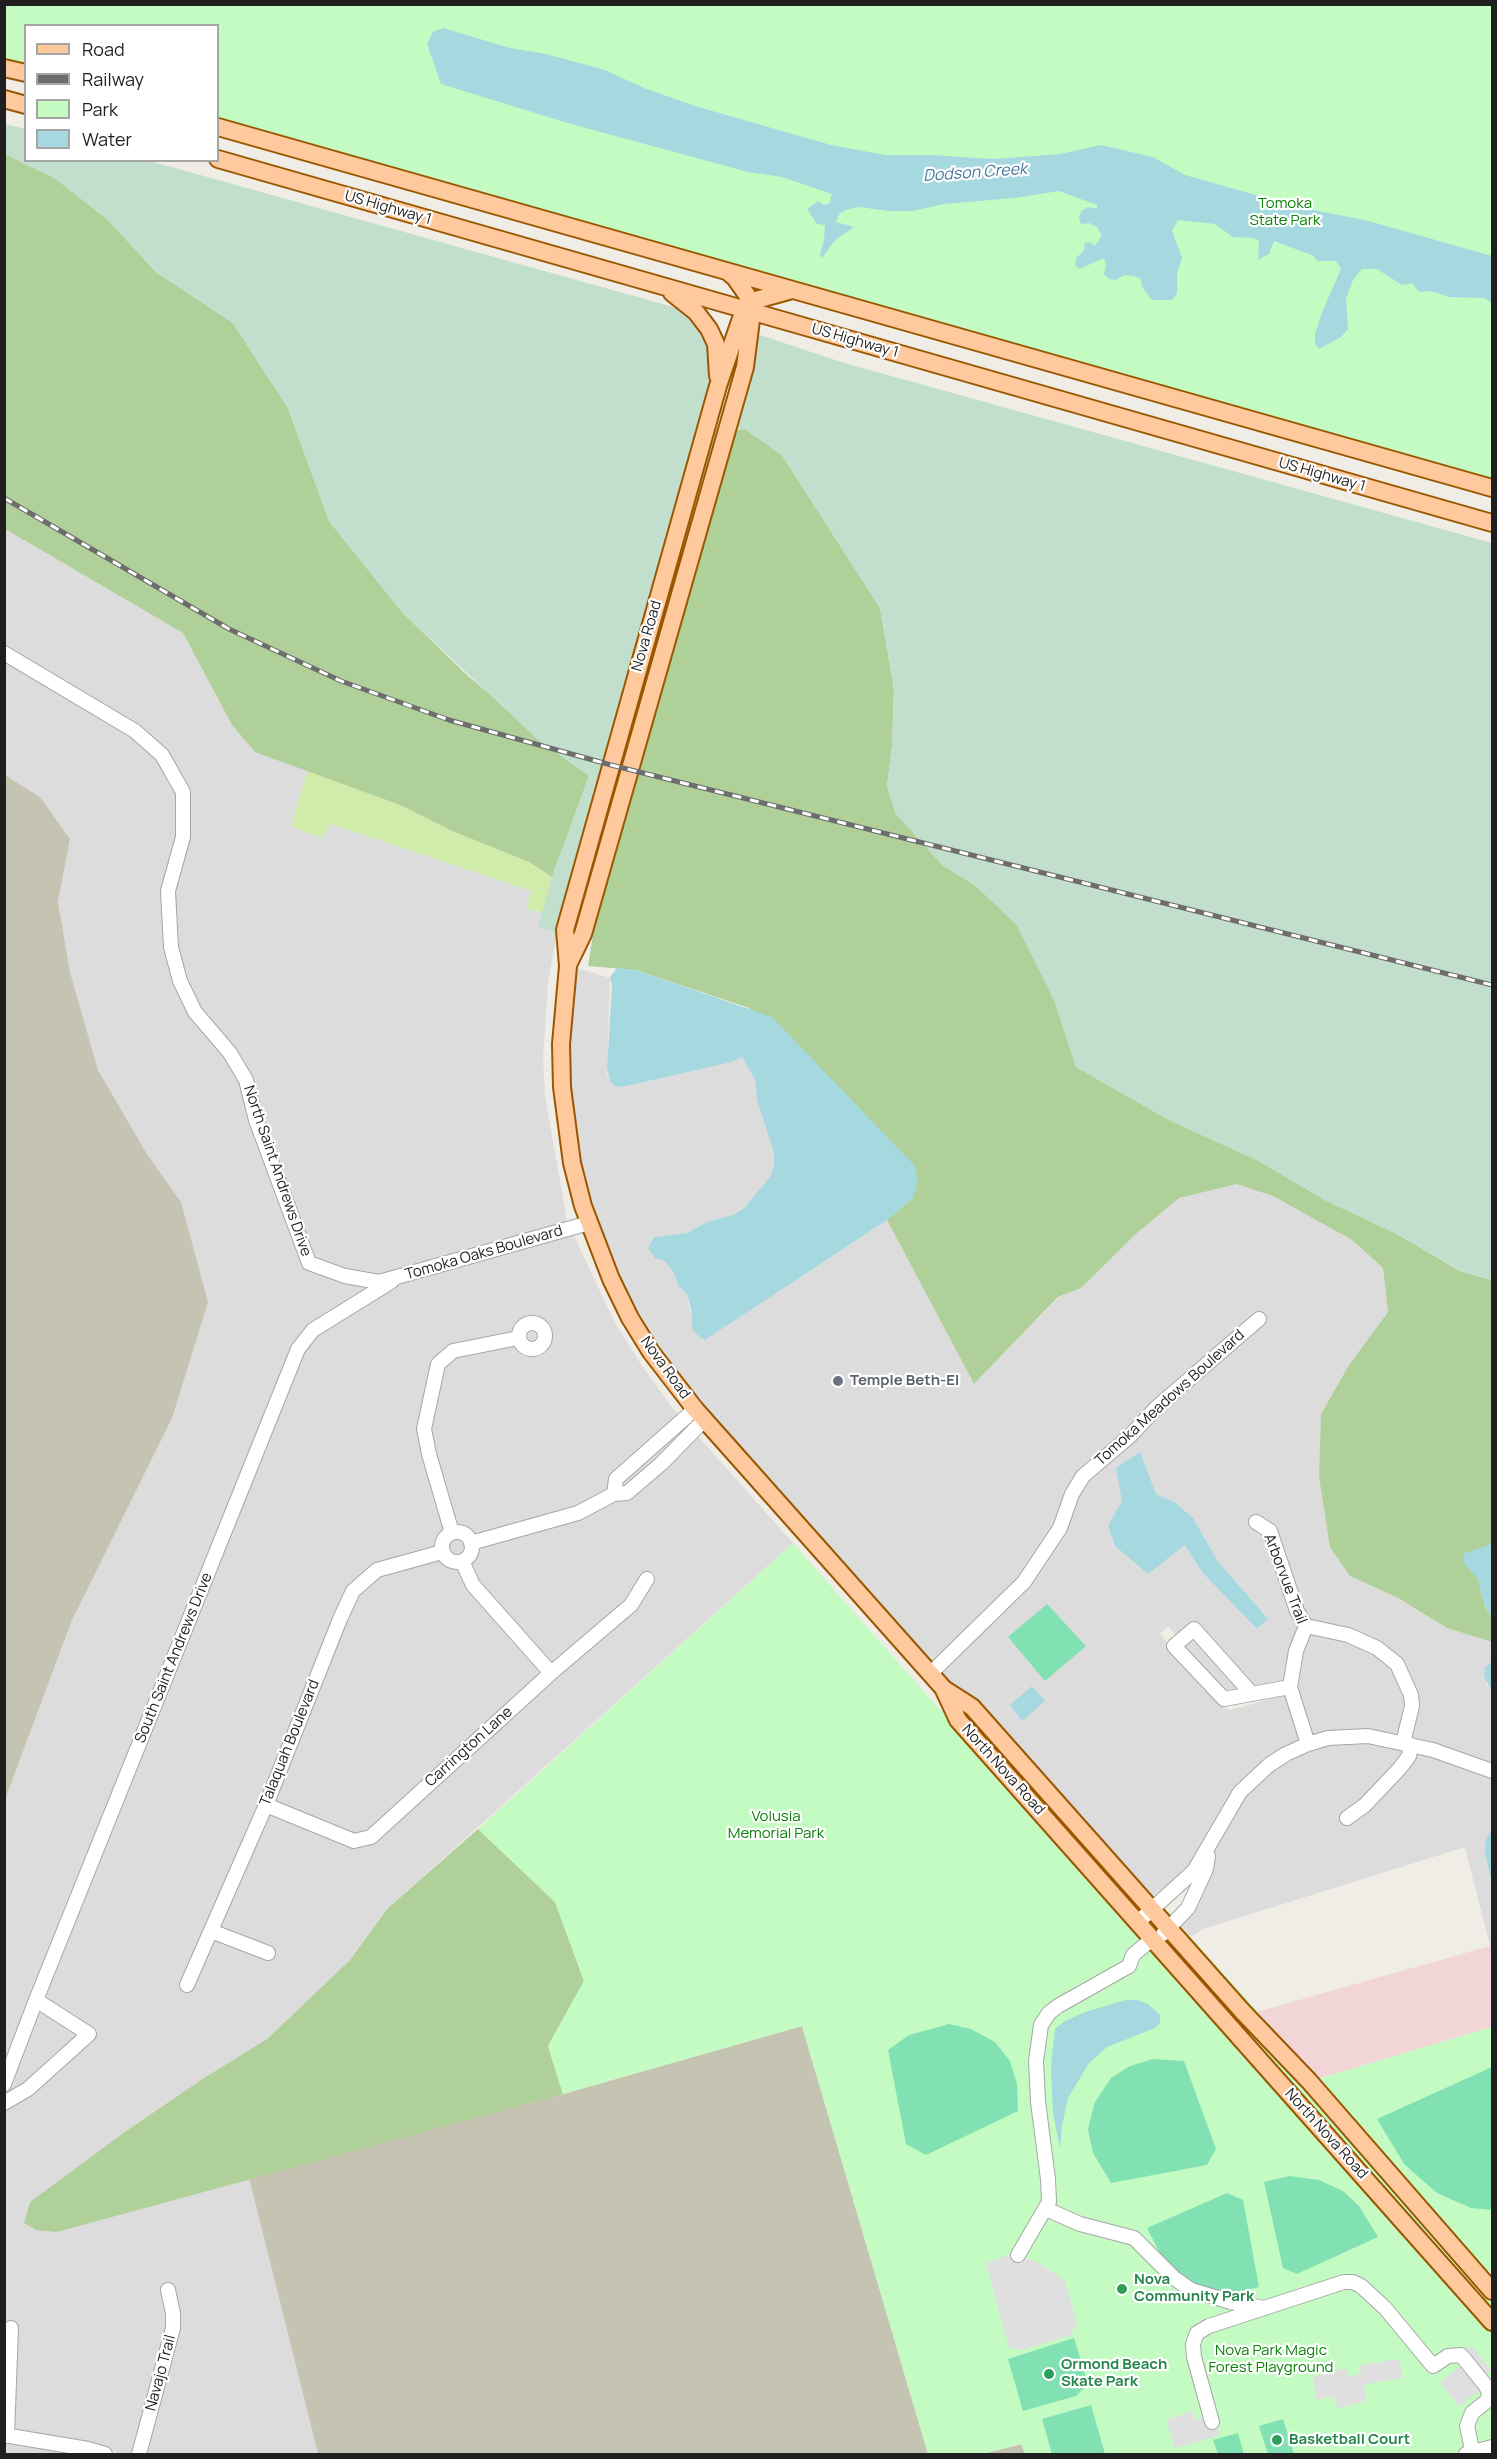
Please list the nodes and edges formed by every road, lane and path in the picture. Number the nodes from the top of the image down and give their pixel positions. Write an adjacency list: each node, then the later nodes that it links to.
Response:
1 (4, 68): 2 (main road)
2 (24, 73)
3 (4, 99): 4 (main road)
4 (24, 104)
5 (219, 127): 7 (main road, US Highway 1)
6 (219, 159): 8 (main road, US Highway 1)
7 (726, 271): 9 (main road, US Highway 1); 10 (main road)
8 (664, 287): 10 (main road, US Highway 1); 11 (main road)
9 (792, 290): 10 (main road); 12 (main road, US Highway 1)
10 (749, 309): 11 (main road, Nova Road); 13 (main road, US Highway 1); 15 (main road, Nova Road)
11 (718, 386): 15 (main road, Nova Road)
12 (1492, 488)
13 (1492, 523)
14 (4, 653): 18 (street, North Saint Andrews Drive)
15 (568, 966): 16 (main road, Nova Road)
16 (589, 1223): 17 (street, Tomoka Oaks Boulevard); 21 (main road, Nova Road)
17 (399, 1277): 18 (street, Tomoka Oaks Boulevard); 50 (street, South Saint Andrews Drive)
18 (379, 1282)
19 (1259, 1320): 33 (street, Tomoka Meadows Boulevard)
20 (518, 1338): 26 (street)
21 (700, 1414): 22 (street); 23 (street); 33 (main road, Nova Road)
22 (650, 1450): 23 (street); 24 (street)
23 (662, 1463): 24 (street)
24 (614, 1494): 27 (street)
25 (1256, 1522): 31 (street, Arborvue Trail)
26 (452, 1533): 27 (street); 28 (street)
27 (471, 1543): 29 (street)
28 (442, 1552): 29 (street); 40 (street, Talaquah Boulevard)
29 (462, 1561): 32 (street)
30 (646, 1579): 32 (street, Carrington Lane)
31 (1306, 1626): 34 (street, Arborvue Trail); 38 (street)
32 (550, 1673): 40 (street, Carrington Lane)
33 (930, 1674): 35 (main road, Nova Road)
34 (1290, 1688): 36 (street); 37 (street, Arborvue Trail)
35 (944, 1689): 43 (main road, North Nova Road); 44 (main road, North Nova Road)
36 (1252, 1694): 36 (street)
37 (1308, 1744): 38 (street); 42 (street)
38 (1407, 1744): 39 (street); 41 (street)
39 (1492, 1771)
40 (266, 1805): 46 (street, Talaquah Boulevard)
41 (1347, 1818)
42 (1209, 1848): 43 (street); 45 (street)
43 (1153, 1909): 44 (street); 45 (main road, North Nova Road)
44 (1138, 1923): 47 (main road, North Nova Road)
45 (1170, 1928): 47 (street); 52 (main road, North Nova Road)
46 (211, 1931): 48 (street); 49 (street, Talaquah Boulevard)
47 (1154, 1940): 51 (main road, North Nova Road); 55 (street)
48 (268, 1953)
49 (187, 1985)
50 (36, 2000): 53 (street, South Saint Andrews Drive); 54 (street)
51 (1275, 2077): 52 (main road); 60 (main road, North Nova Road)
52 (1309, 2081): 58 (main road, North Nova Road)
53 (4, 2084)
54 (4, 2103)
55 (1046, 2210): 56 (street); 59 (street)
56 (1018, 2255)
57 (168, 2290): 66 (street, Navajo Trail)
58 (1492, 2291)
59 (1266, 2308): 62 (street); 67 (street)
60 (1492, 2322)
61 (11, 2328): 63 (street)
62 (1212, 2422)
63 (6, 2436): 65 (street)
64 (1492, 2447): 67 (street)
65 (105, 2454)
66 (139, 2454)
67 (1471, 2454)

